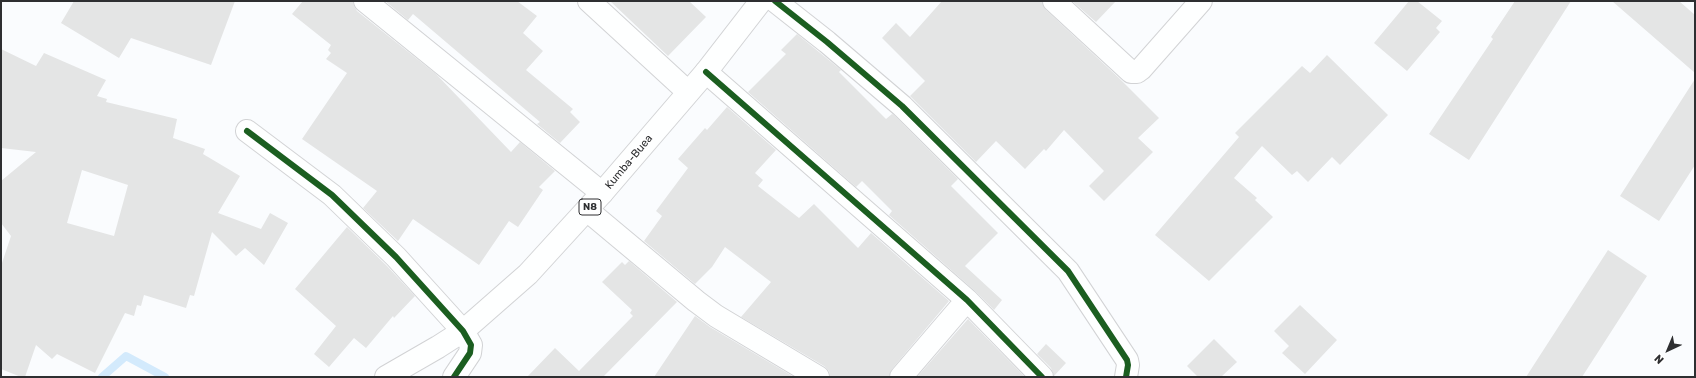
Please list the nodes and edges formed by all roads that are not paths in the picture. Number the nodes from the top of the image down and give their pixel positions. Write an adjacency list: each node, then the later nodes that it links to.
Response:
1 (365, 1): 10 (main road)
2 (589, 1): 8 (main road)
3 (760, 1): 7 (main road, Kumba-Buea / N8)
4 (775, 1): 19 (main road)
5 (1054, 1): 6 (main road)
6 (1201, 1)
7 (706, 72): 8 (main road, Kumba-Buea / N8); 12 (main road)
8 (688, 92): 10 (main road, Kumba-Buea / N8)
9 (247, 131): 13 (main road)
10 (602, 193): 11 (main road, Kumba-Buea / N8)
11 (587, 210): 13 (main road, Kumba-Buea / N8); 16 (main road)
12 (967, 300): 17 (main road); 18 (main road)
13 (462, 331): 14 (main road, Kumba-Buea / N8); 15 (main road)
14 (386, 377)
15 (454, 377)
16 (818, 377)
17 (902, 377)
18 (1042, 377)
19 (1126, 377)

